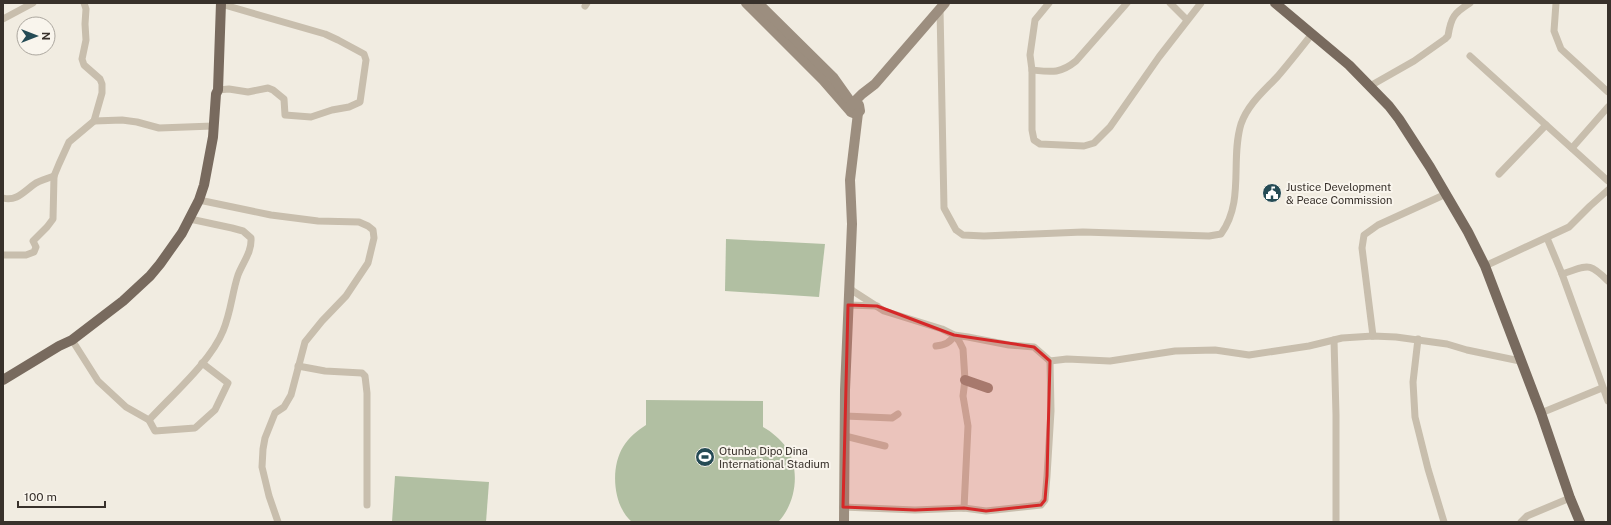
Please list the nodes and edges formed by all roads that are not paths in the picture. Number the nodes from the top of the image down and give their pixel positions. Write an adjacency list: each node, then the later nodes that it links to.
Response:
1 (33, 3): 14 (street)
2 (84, 3): 24 (street)
3 (221, 3): 20 (main road); 20 (street)
4 (746, 3): 23 (street)
5 (758, 3): 23 (street)
6 (1049, 3): 18 (street)
7 (1127, 3): 18 (street)
8 (1170, 3): 15 (street)
9 (1200, 3): 15 (street)
10 (1275, 3): 16 (main road)
11 (1470, 3): 19 (street)
12 (1556, 3): 21 (street)
13 (943, 6): 16 (street); 23 (street)
14 (3, 19)
15 (1187, 20): 18 (street)
16 (1312, 34): 19 (main road)
17 (1470, 56): 25 (street)
18 (1032, 70)
19 (1370, 86): 32 (main road)
20 (218, 90): 26 (main road)
21 (1608, 92)
22 (1608, 107): 27 (street)
23 (855, 108): 41 (street)
24 (94, 121): 26 (street); 29 (street)
25 (1546, 125): 27 (street); 28 (street)
26 (213, 126): 34 (main road)
27 (1572, 148): 30 (street)
28 (1499, 174)
29 (54, 176): 33 (street); 37 (street)
30 (1608, 181)
31 (1608, 190): 36 (street)
32 (1446, 194): 38 (main road); 45 (street)
33 (3, 198)
34 (200, 200): 35 (main road); 53 (street)
35 (190, 219): 47 (main road); 52 (street)
36 (1547, 238): 38 (street); 39 (street)
37 (3, 255)
38 (1485, 266): 51 (main road)
39 (1562, 274): 40 (street); 57 (street)
40 (1608, 281)
41 (849, 287): 42 (street); 43 (street)
42 (848, 305): 43 (street); 61 (street)
43 (877, 306): 44 (street)
44 (954, 336): 49 (street); 50 (street); 55 (street)
45 (1373, 336): 46 (street); 48 (street)
46 (1418, 339): 51 (street); 72 (street)
47 (72, 340): 54 (main road); 62 (street)
48 (1334, 340): 50 (street); 71 (street)
49 (936, 346)
50 (1050, 361): 68 (street)
51 (1520, 361): 59 (main road)
52 (202, 363): 62 (street); 62 (street)
53 (298, 366): 66 (street); 69 (street)
54 (3, 380)
55 (965, 380): 56 (street); 68 (street)
56 (988, 388)
57 (1602, 388): 58 (street); 59 (street)
58 (1608, 400)
59 (1541, 413): 65 (main road)
60 (898, 414): 61 (street)
61 (845, 416): 63 (street)
62 (149, 420)
63 (845, 436): 64 (street); 67 (street)
64 (885, 446)
65 (1570, 498): 73 (street); 74 (main road)
66 (367, 505)
67 (843, 507): 68 (street); 70 (street)
68 (964, 508)
69 (278, 522)
70 (844, 522)
71 (1336, 522)
72 (1444, 522)
73 (1521, 522)
74 (1580, 522)

